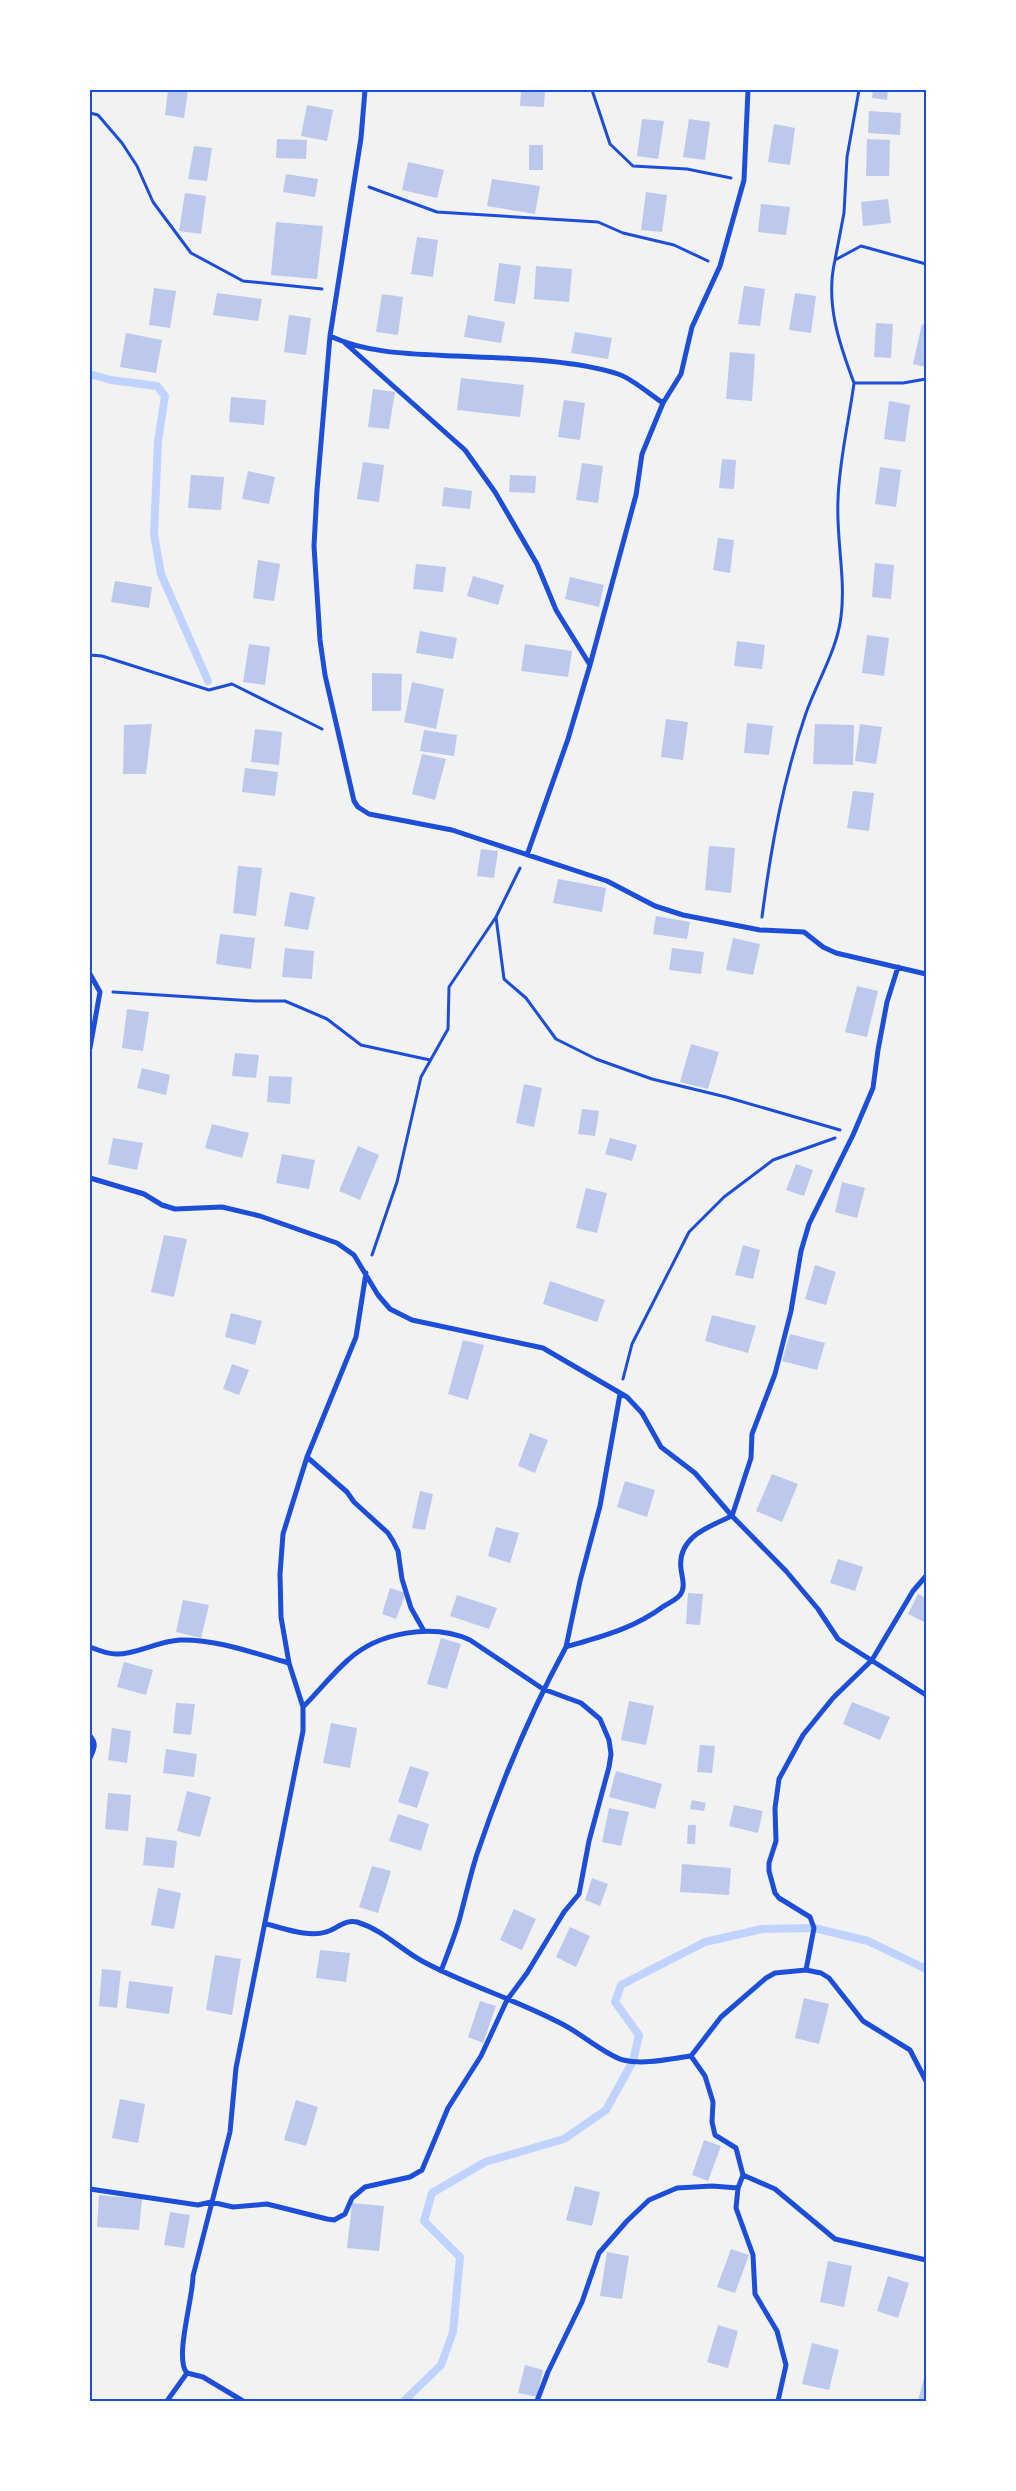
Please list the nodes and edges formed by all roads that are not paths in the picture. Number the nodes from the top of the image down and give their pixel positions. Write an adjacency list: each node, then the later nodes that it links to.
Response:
1 (365, 90): 3 (street)
2 (748, 90): 5 (street)
3 (330, 336): 4 (street); 7 (street)
4 (345, 343): 5 (street); 6 (street)
5 (663, 403): 6 (street)
6 (590, 665): 7 (street)
7 (526, 855): 8 (street)
8 (898, 967): 10 (street); 16 (street)
9 (90, 974): 11 (street)
10 (926, 974)
11 (90, 1048)
12 (90, 1178): 13 (street)
13 (366, 1272): 14 (street); 15 (street)
14 (620, 1394): 16 (street); 20 (street)
15 (307, 1457): 18 (street); 22 (street)
16 (732, 1516): 20 (street); 21 (street)
17 (926, 1576): 21 (street)
18 (424, 1631): 23 (street); 25 (street)
19 (90, 1647): 22 (street)
20 (566, 1647): 23 (street)
21 (872, 1660): 24 (street); 29 (street)
22 (289, 1663): 25 (street)
23 (543, 1689): 30 (street); 31 (street)
24 (926, 1695)
25 (303, 1707): 28 (street)
26 (90, 1736): 27 (street)
27 (90, 1758)
28 (266, 1924): 30 (street); 37 (street)
29 (806, 1970): 32 (street); 33 (street)
30 (441, 1971): 31 (street)
31 (507, 2000): 32 (street); 37 (street)
32 (691, 2056): 34 (street)
33 (926, 2081)
34 (743, 2175): 35 (street); 38 (street)
35 (738, 2188): 42 (street); 43 (street)
36 (90, 2189): 37 (street)
37 (211, 2202): 39 (street)
38 (926, 2260)
39 (187, 2373): 40 (street); 41 (street)
40 (167, 2401)
41 (243, 2401)
42 (537, 2401)
43 (778, 2401)

